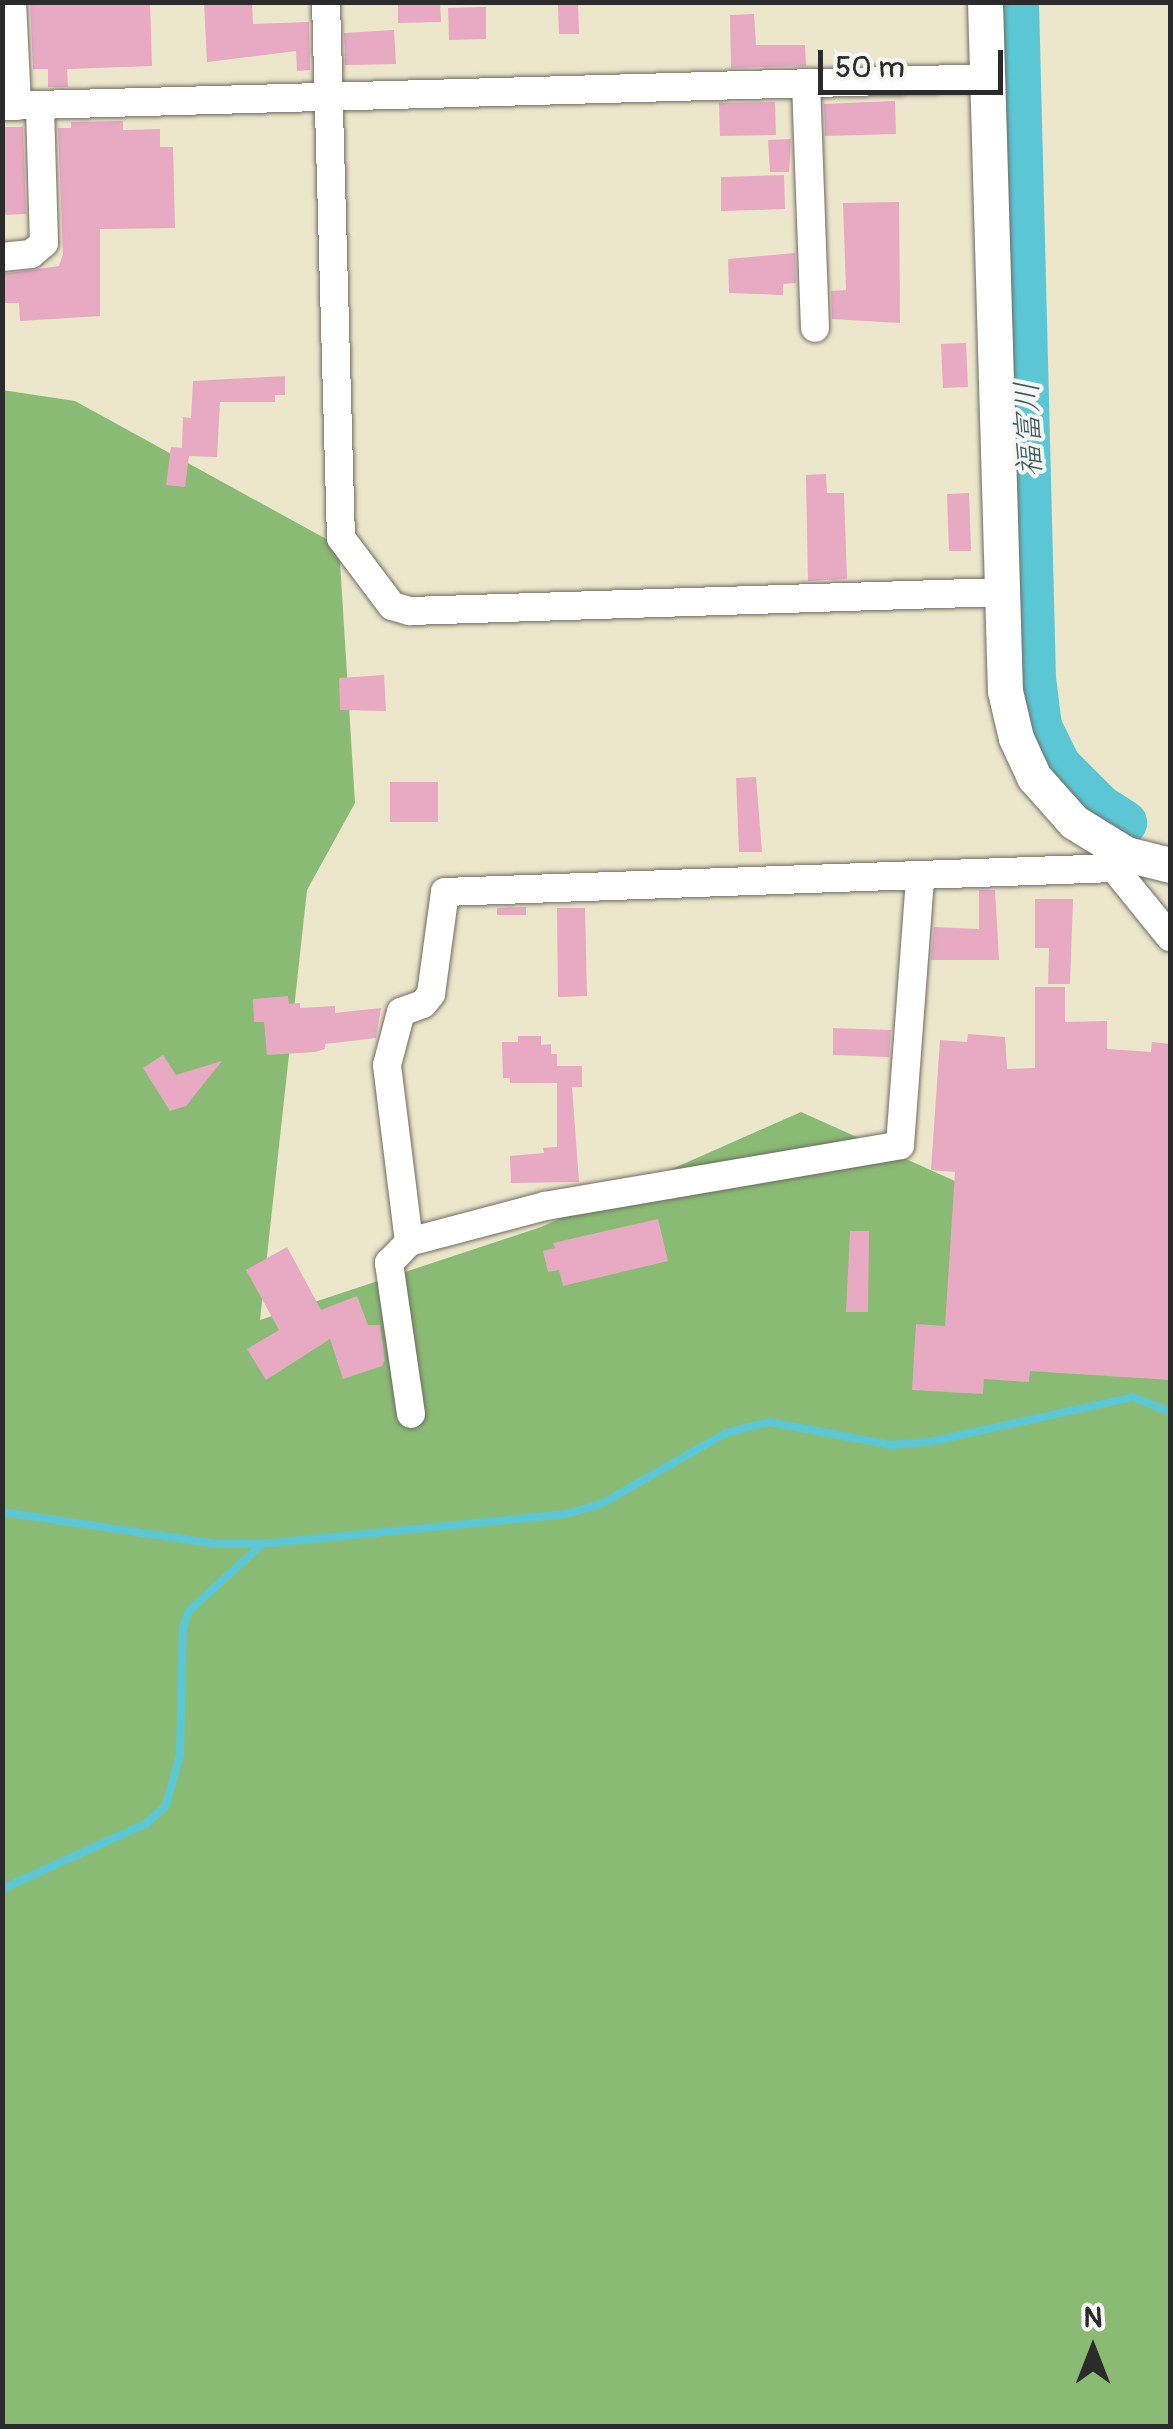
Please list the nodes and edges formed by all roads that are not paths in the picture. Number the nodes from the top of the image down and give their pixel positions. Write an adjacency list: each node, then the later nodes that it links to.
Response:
1 (12, 2): 7 (street)
2 (326, 2): 6 (street)
3 (986, 2): 4 (street)
4 (988, 78): 5 (street); 10 (street)
5 (806, 83): 6 (street); 9 (street)
6 (329, 98): 7 (street); 10 (street)
7 (20, 106): 8 (street)
8 (2, 256)
9 (815, 328)
10 (1002, 592): 11 (street)
11 (1120, 861): 12 (street); 13 (street); 14 (street)
12 (1170, 865)
13 (920, 876): 15 (street); 15 (street)
14 (1170, 936)
15 (409, 1242): 16 (street)
16 (411, 1414)

